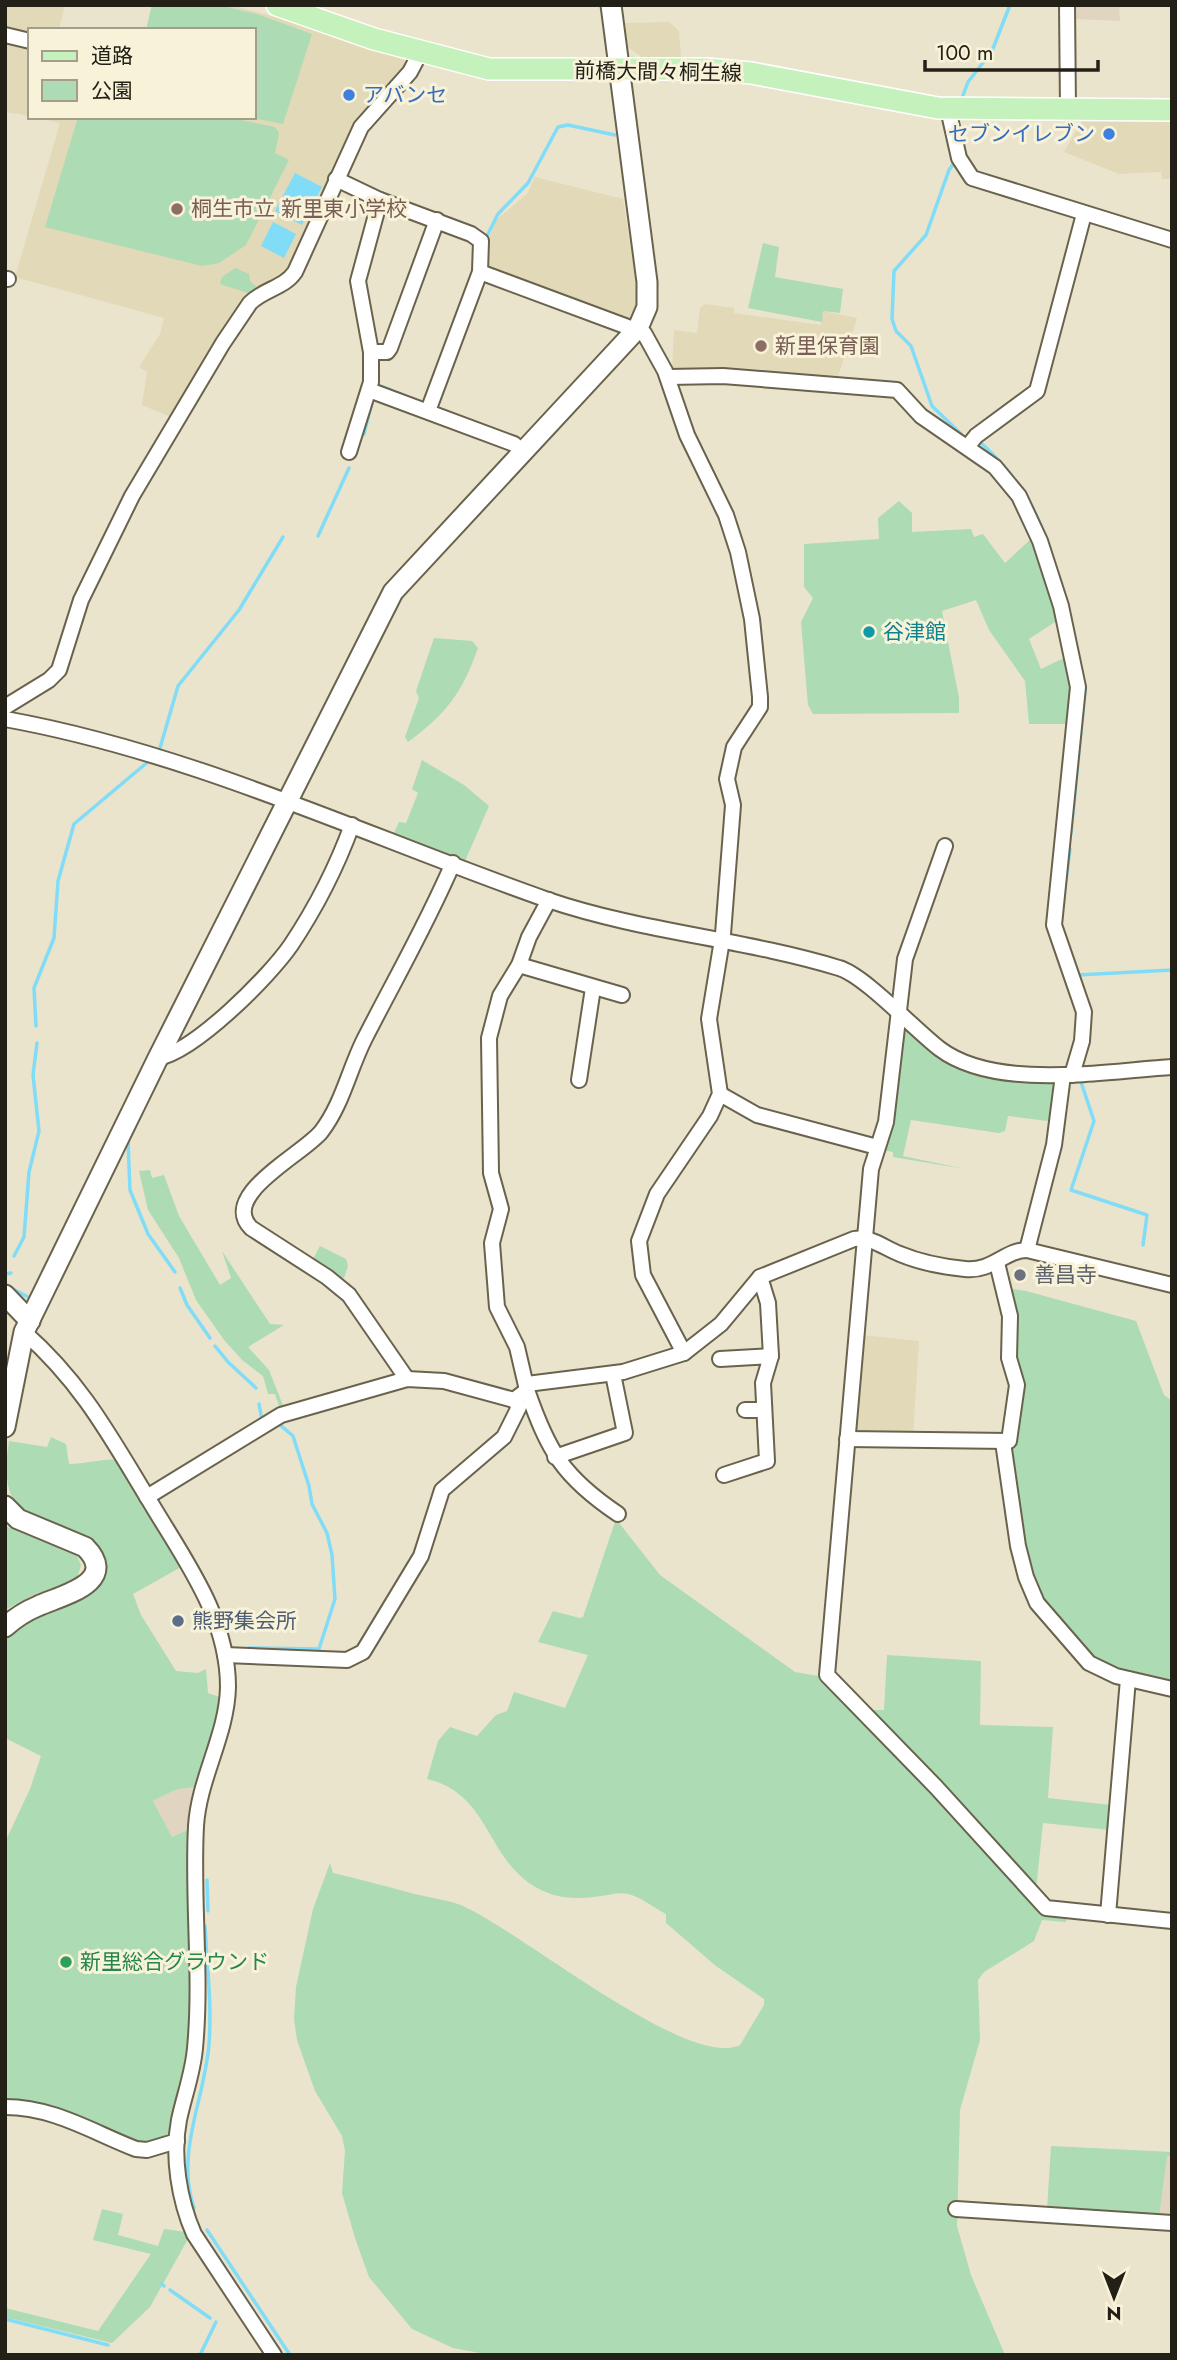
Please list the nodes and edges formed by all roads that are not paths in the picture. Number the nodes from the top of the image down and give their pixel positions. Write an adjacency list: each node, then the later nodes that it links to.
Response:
1 (276, 5): 6 (main road, 前橋大間々桐生線)
2 (611, 5): 7 (street)
3 (1067, 5): 9 (street)
4 (5, 35): 5 (street)
5 (28, 41)
6 (420, 53): 7 (main road, 前橋大間々桐生線); 11 (street)
7 (621, 69): 8 (main road, 前橋大間々桐生線); 17 (street)
8 (948, 109): 9 (main road, 前橋大間々桐生線); 13 (street)
9 (1068, 110): 10 (main road, 前橋大間々桐生線)
10 (1172, 110)
11 (336, 179): 12 (street); 25 (street)
12 (380, 200): 14 (street); 18 (street)
13 (1084, 214): 15 (street); 22 (street)
14 (437, 220): 16 (street); 18 (street)
15 (1172, 240)
16 (480, 272): 17 (street); 21 (street)
17 (638, 328): 19 (street); 24 (street)
18 (371, 352): 20 (street)
19 (668, 377): 22 (street); 32 (street)
20 (369, 390): 21 (street); 23 (street)
21 (428, 411): 24 (street)
22 (968, 446): 39 (street)
23 (349, 452)
24 (523, 452): 27 (street)
25 (5, 707)
26 (5, 719): 27 (street)
27 (287, 802): 28 (street); 37 (street)
28 (352, 825): 30 (street); 37 (street)
29 (945, 846): 36 (street)
30 (453, 863): 31 (street); 54 (street)
31 (549, 900): 32 (street); 33 (street)
32 (721, 942): 36 (street); 41 (street)
33 (519, 965): 34 (street); 55 (street)
34 (593, 988): 35 (street); 40 (street)
35 (622, 995)
36 (898, 1013): 39 (street); 42 (street)
37 (158, 1058): 49 (street)
38 (1172, 1067): 39 (street)
39 (1067, 1075): 44 (street)
40 (579, 1080)
41 (720, 1094): 42 (street); 50 (street)
42 (877, 1147): 43 (street)
43 (866, 1238): 45 (street); 46 (street); 60 (street)
44 (1027, 1250): 45 (street); 47 (street)
45 (998, 1263): 61 (street)
46 (760, 1278): 50 (street); 51 (street)
47 (1172, 1285)
48 (5, 1295): 49 (street)
49 (27, 1326): 59 (street); 64 (street)
50 (684, 1353): 53 (street)
51 (771, 1356): 52 (street); 58 (street)
52 (720, 1359)
53 (613, 1374): 55 (street); 62 (street)
54 (407, 1379): 56 (street); 64 (street)
55 (527, 1387): 56 (street); 62 (street)
56 (514, 1401): 68 (street)
57 (745, 1410): 58 (street)
58 (764, 1410): 63 (street)
59 (5, 1427)
60 (847, 1439): 61 (street); 71 (street)
61 (1003, 1442): 69 (street)
62 (555, 1457): 66 (street)
63 (724, 1475)
64 (146, 1497): 68 (street)
65 (5, 1506): 67 (street)
66 (618, 1514)
67 (5, 1627)
68 (225, 1655): 74 (street)
69 (1128, 1679): 70 (street); 71 (street)
70 (1172, 1689)
71 (1108, 1915): 72 (street)
72 (1172, 1920)
73 (5, 2107): 74 (street)
74 (177, 2140): 77 (street)
75 (956, 2209): 76 (street)
76 (1172, 2222)
77 (274, 2355)

